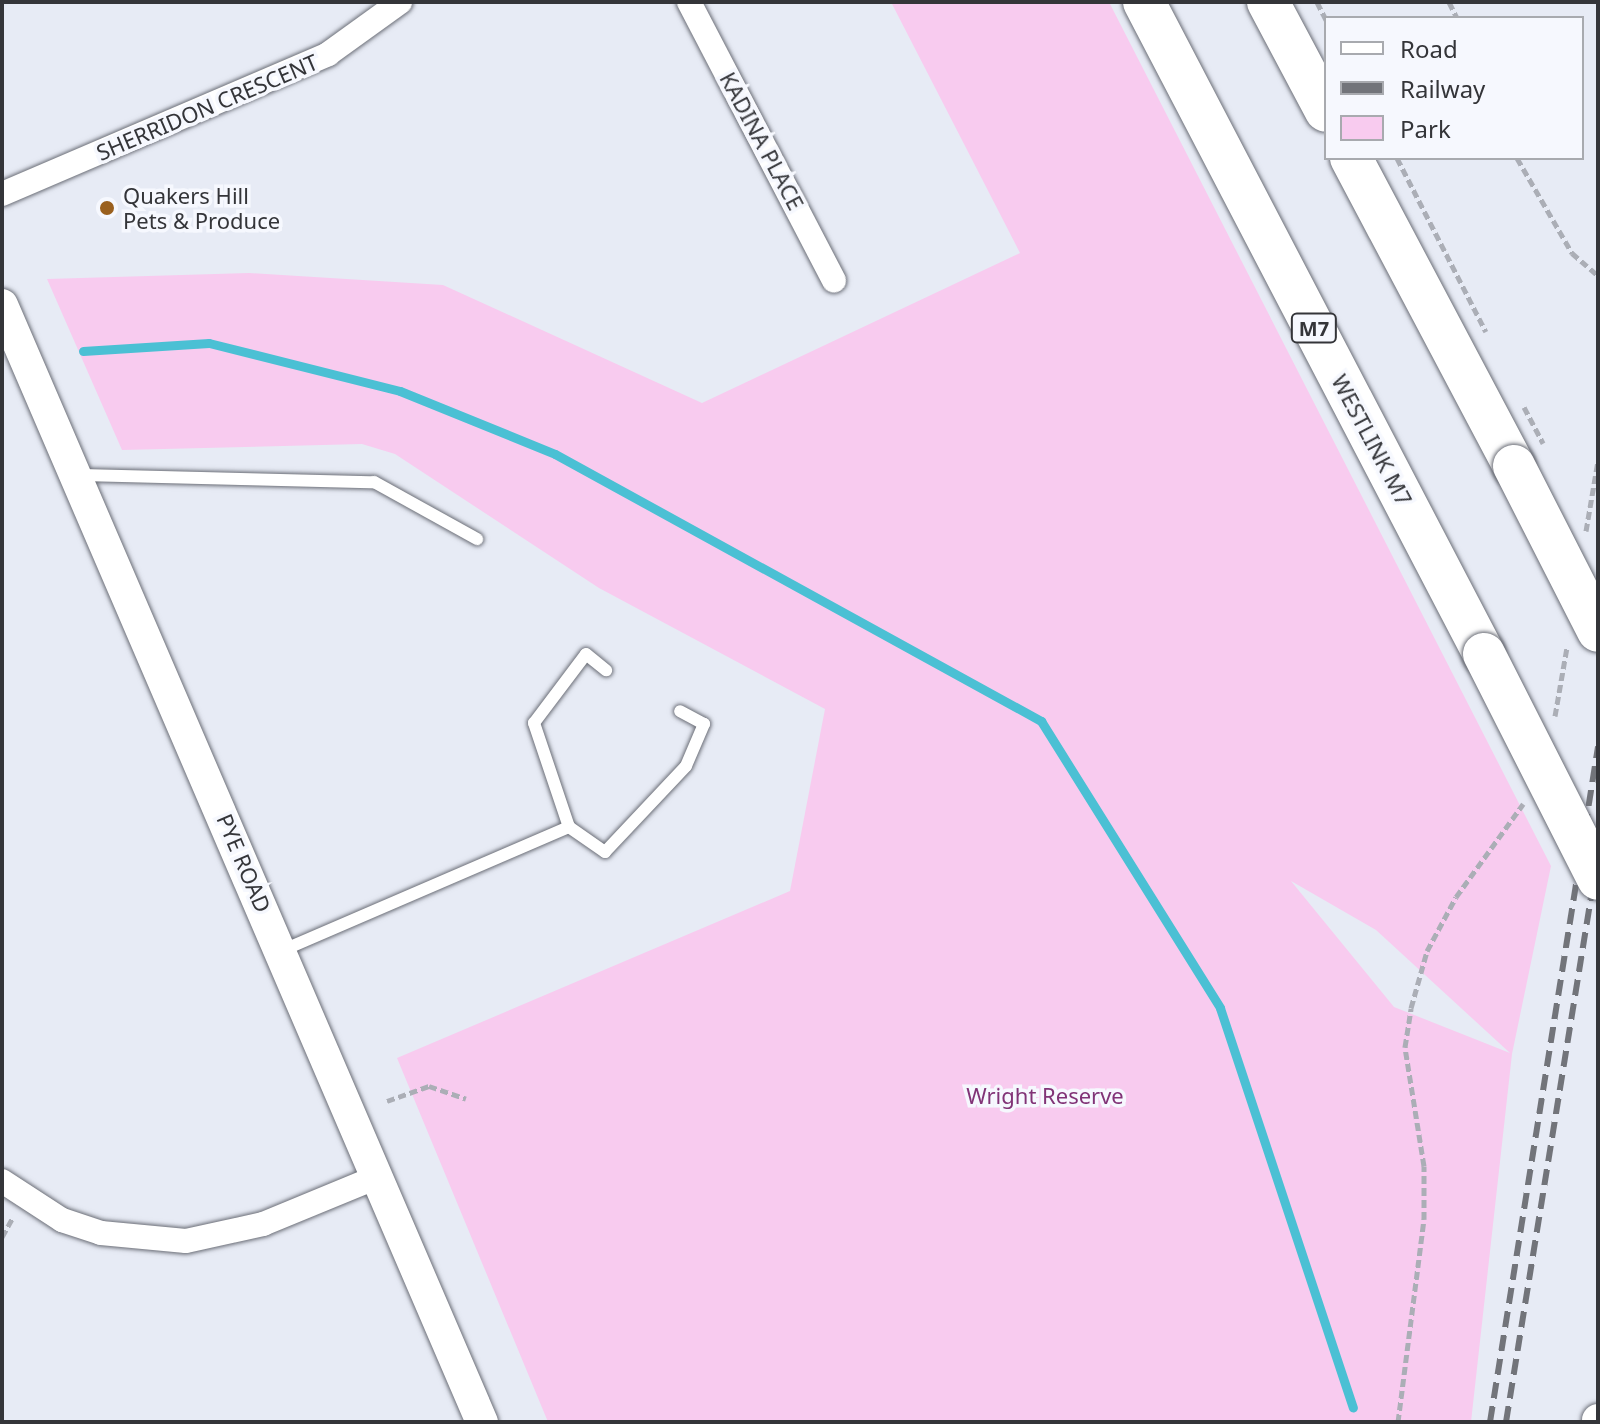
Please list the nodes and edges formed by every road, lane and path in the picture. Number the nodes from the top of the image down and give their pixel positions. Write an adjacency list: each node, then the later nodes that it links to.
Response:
1 (400, 2): 9 (street, SHERRIDON CRESCENT)
2 (689, 2): 11 (street, KADINA PLACE)
3 (1144, 2): 24 (highway, WESTLINK M7 / M7, bridge)
4 (1268, 2): 5 (highway)
5 (1324, 107)
6 (1352, 160): 18 (highway, bridge)
7 (1398, 160): 12 (path)
8 (1518, 160): 10 (path)
9 (2, 194)
10 (1598, 276)
11 (834, 280)
12 (1467, 294)
13 (2, 305): 15 (street, PYE ROAD)
14 (1598, 461): 16 (path)
15 (78, 475): 17 (lane); 25 (street, PYE ROAD)
16 (1585, 535)
17 (477, 539)
18 (1583, 634): 21 (path)
19 (606, 670): 23 (lane)
20 (680, 711): 23 (lane)
21 (1554, 722)
22 (1527, 794): 31 (path)
23 (569, 827): 25 (lane)
24 (1598, 879)
25 (281, 951): 28 (street, PYE ROAD)
26 (466, 1099): 27 (path)
27 (387, 1101)
28 (377, 1177): 29 (street); 30 (street, PYE ROAD)
29 (2, 1181)
30 (482, 1422)
31 (1398, 1422)

